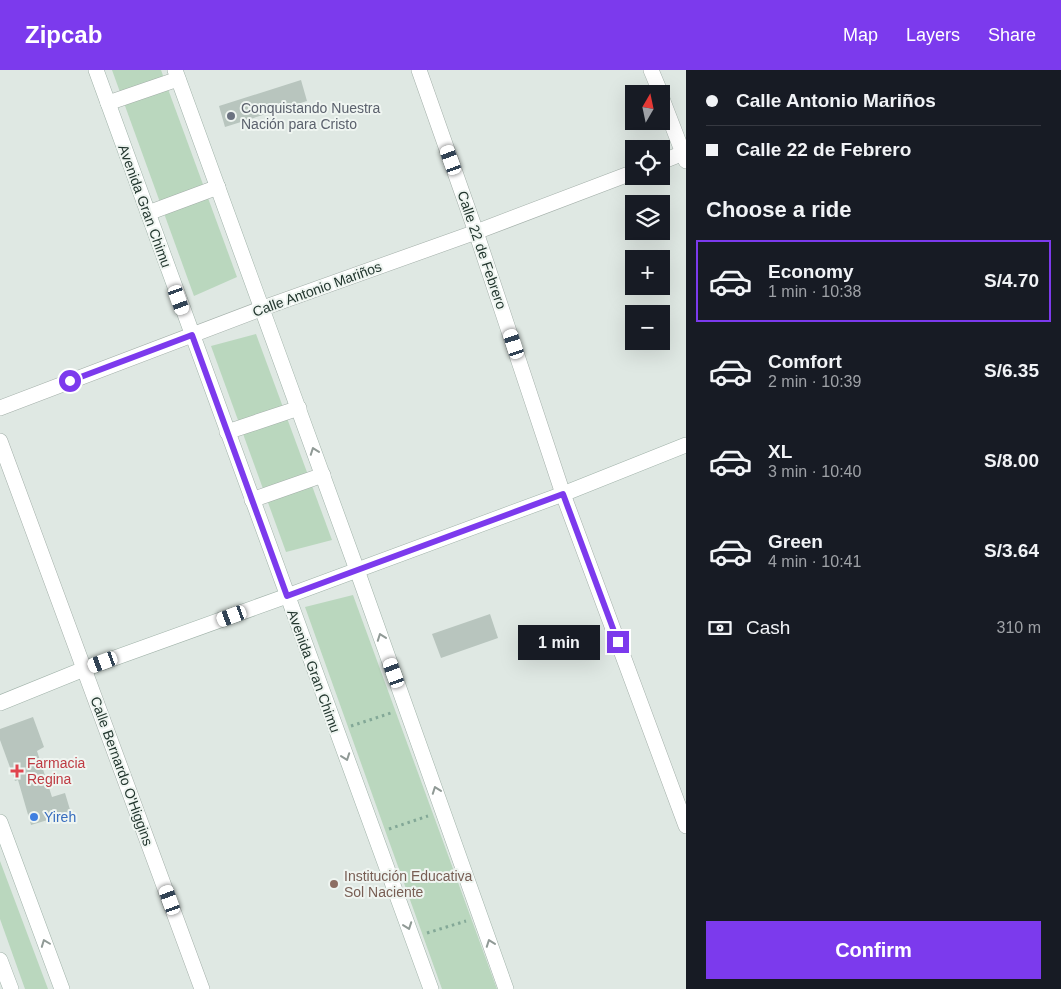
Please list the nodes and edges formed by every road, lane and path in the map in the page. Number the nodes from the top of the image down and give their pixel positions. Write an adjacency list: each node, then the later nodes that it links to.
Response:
1 (96, 70): 6 (street, Avenida Gran Chimu)
2 (419, 70): 13 (street, Calle 22 de Febrero)
3 (651, 70): 5 (street)
4 (177, 74): 6 (street); 11 (street)
5 (657, 85)
6 (108, 103): 12 (street, Avenida Gran Chimu)
7 (670, 118): 8 (street)
8 (685, 155): 9 (street)
9 (670, 159)
10 (625, 175): 13 (street, Calle Antonio Mariños)
11 (218, 187): 12 (street); 14 (street)
12 (148, 213): 15 (street, Avenida Gran Chimu)
13 (476, 232): 14 (street, Calle Antonio Mariños); 22 (street, Calle 22 de Febrero)
14 (263, 308): 15 (street, Calle Antonio Mariños); 17 (street)
15 (192, 335): 16 (street, Calle Antonio Mariños); 18 (street, Avenida Gran Chimu)
16 (0, 408)
17 (299, 408): 18 (street); 21 (street, one-way to 17)
18 (227, 432): 23 (street, Avenida Gran Chimu)
19 (0, 441): 26 (street, Calle Bernardo O'Higgins)
20 (686, 445): 22 (street)
21 (323, 475): 23 (street); 24 (street)
22 (563, 494): 24 (street); 32 (street, Calle 22 de Febrero)
23 (252, 500): 25 (street, Avenida Gran Chimu)
24 (357, 570): 25 (street); 28 (street, one-way to 24)
25 (287, 596): 26 (street); 29 (street, Avenida Gran Chimu)
26 (84, 669): 27 (street); 39 (street, Calle Bernardo O'Higgins)
27 (0, 703)
28 (406, 708): 29 (path); 30 (street, one-way to 28)
29 (336, 730): 33 (street, Avenida Gran Chimu, one-way to 33)
30 (443, 811): 33 (path); 34 (street)
31 (0, 822): 38 (street, one-way to 31)
32 (686, 826)
33 (374, 834): 35 (street, Avenida Gran Chimu, one-way to 35)
34 (480, 917): 35 (path); 41 (street, one-way to 34)
35 (412, 937): 40 (street, Avenida Gran Chimu)
36 (0, 960): 37 (street)
37 (11, 989)
38 (62, 989)
39 (202, 989)
40 (431, 989)
41 (506, 989)

